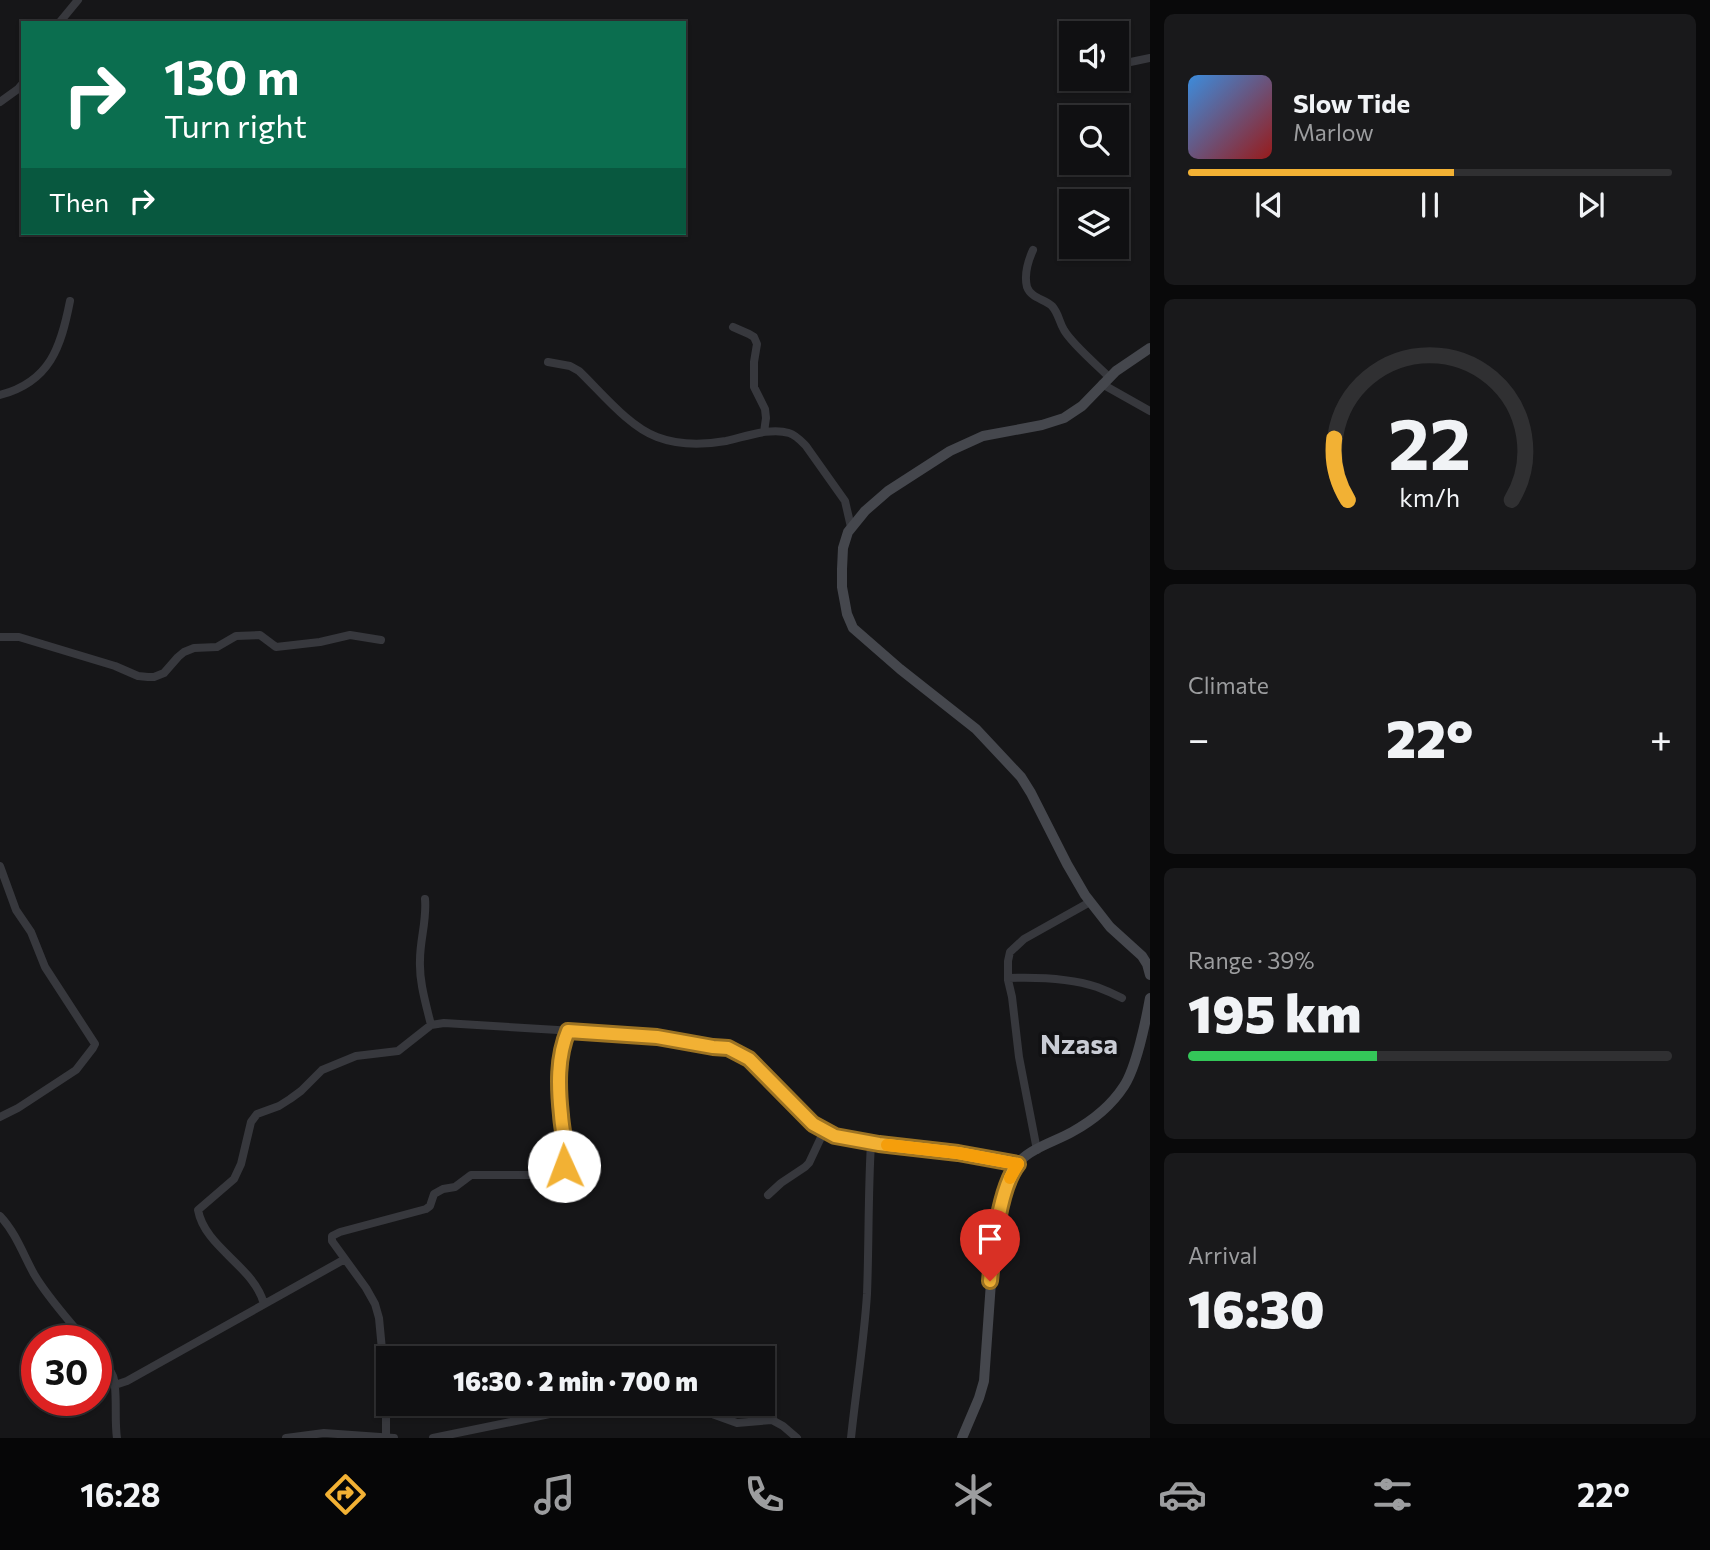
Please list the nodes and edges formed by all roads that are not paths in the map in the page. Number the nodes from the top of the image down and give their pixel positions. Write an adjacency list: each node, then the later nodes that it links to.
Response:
1 (78, 0): 2 (street)
2 (61, 21)
3 (1150, 58): 4 (street)
4 (1129, 62)
5 (21, 85): 6 (street)
6 (0, 102)
7 (1033, 250): 12 (street)
8 (70, 301): 13 (street)
9 (733, 327): 15 (street)
10 (1150, 348): 12 (street)
11 (548, 362): 15 (street)
12 (1105, 381): 14 (street); 16 (street)
13 (0, 395)
14 (1150, 411)
15 (764, 432): 16 (street)
16 (851, 527): 21 (street)
17 (0, 637): 18 (street)
18 (381, 640)
19 (0, 866): 28 (street)
20 (425, 899): 26 (street)
21 (1090, 902): 22 (street); 23 (street)
22 (1150, 975)
23 (1008, 978): 24 (street); 31 (street)
24 (1122, 998)
25 (1150, 998): 31 (street)
26 (431, 1025): 27 (street); 36 (street)
27 (568, 1031): 29 (street); 35 (street)
28 (0, 1117)
29 (824, 1131): 30 (street); 33 (street)
30 (871, 1143): 32 (street); 48 (street)
31 (1037, 1150): 32 (street)
32 (1018, 1164): 49 (street)
33 (768, 1195)
34 (0, 1216): 37 (street)
35 (345, 1259): 36 (street); 42 (street)
36 (264, 1304): 39 (street)
37 (72, 1325)
38 (112, 1376): 39 (street)
39 (115, 1385): 43 (street)
40 (540, 1416): 46 (street)
41 (716, 1416): 47 (street)
42 (386, 1437): 44 (street); 45 (street)
43 (117, 1438)
44 (286, 1438)
45 (394, 1438)
46 (433, 1438)
47 (797, 1438)
48 (851, 1438)
49 (962, 1438)

